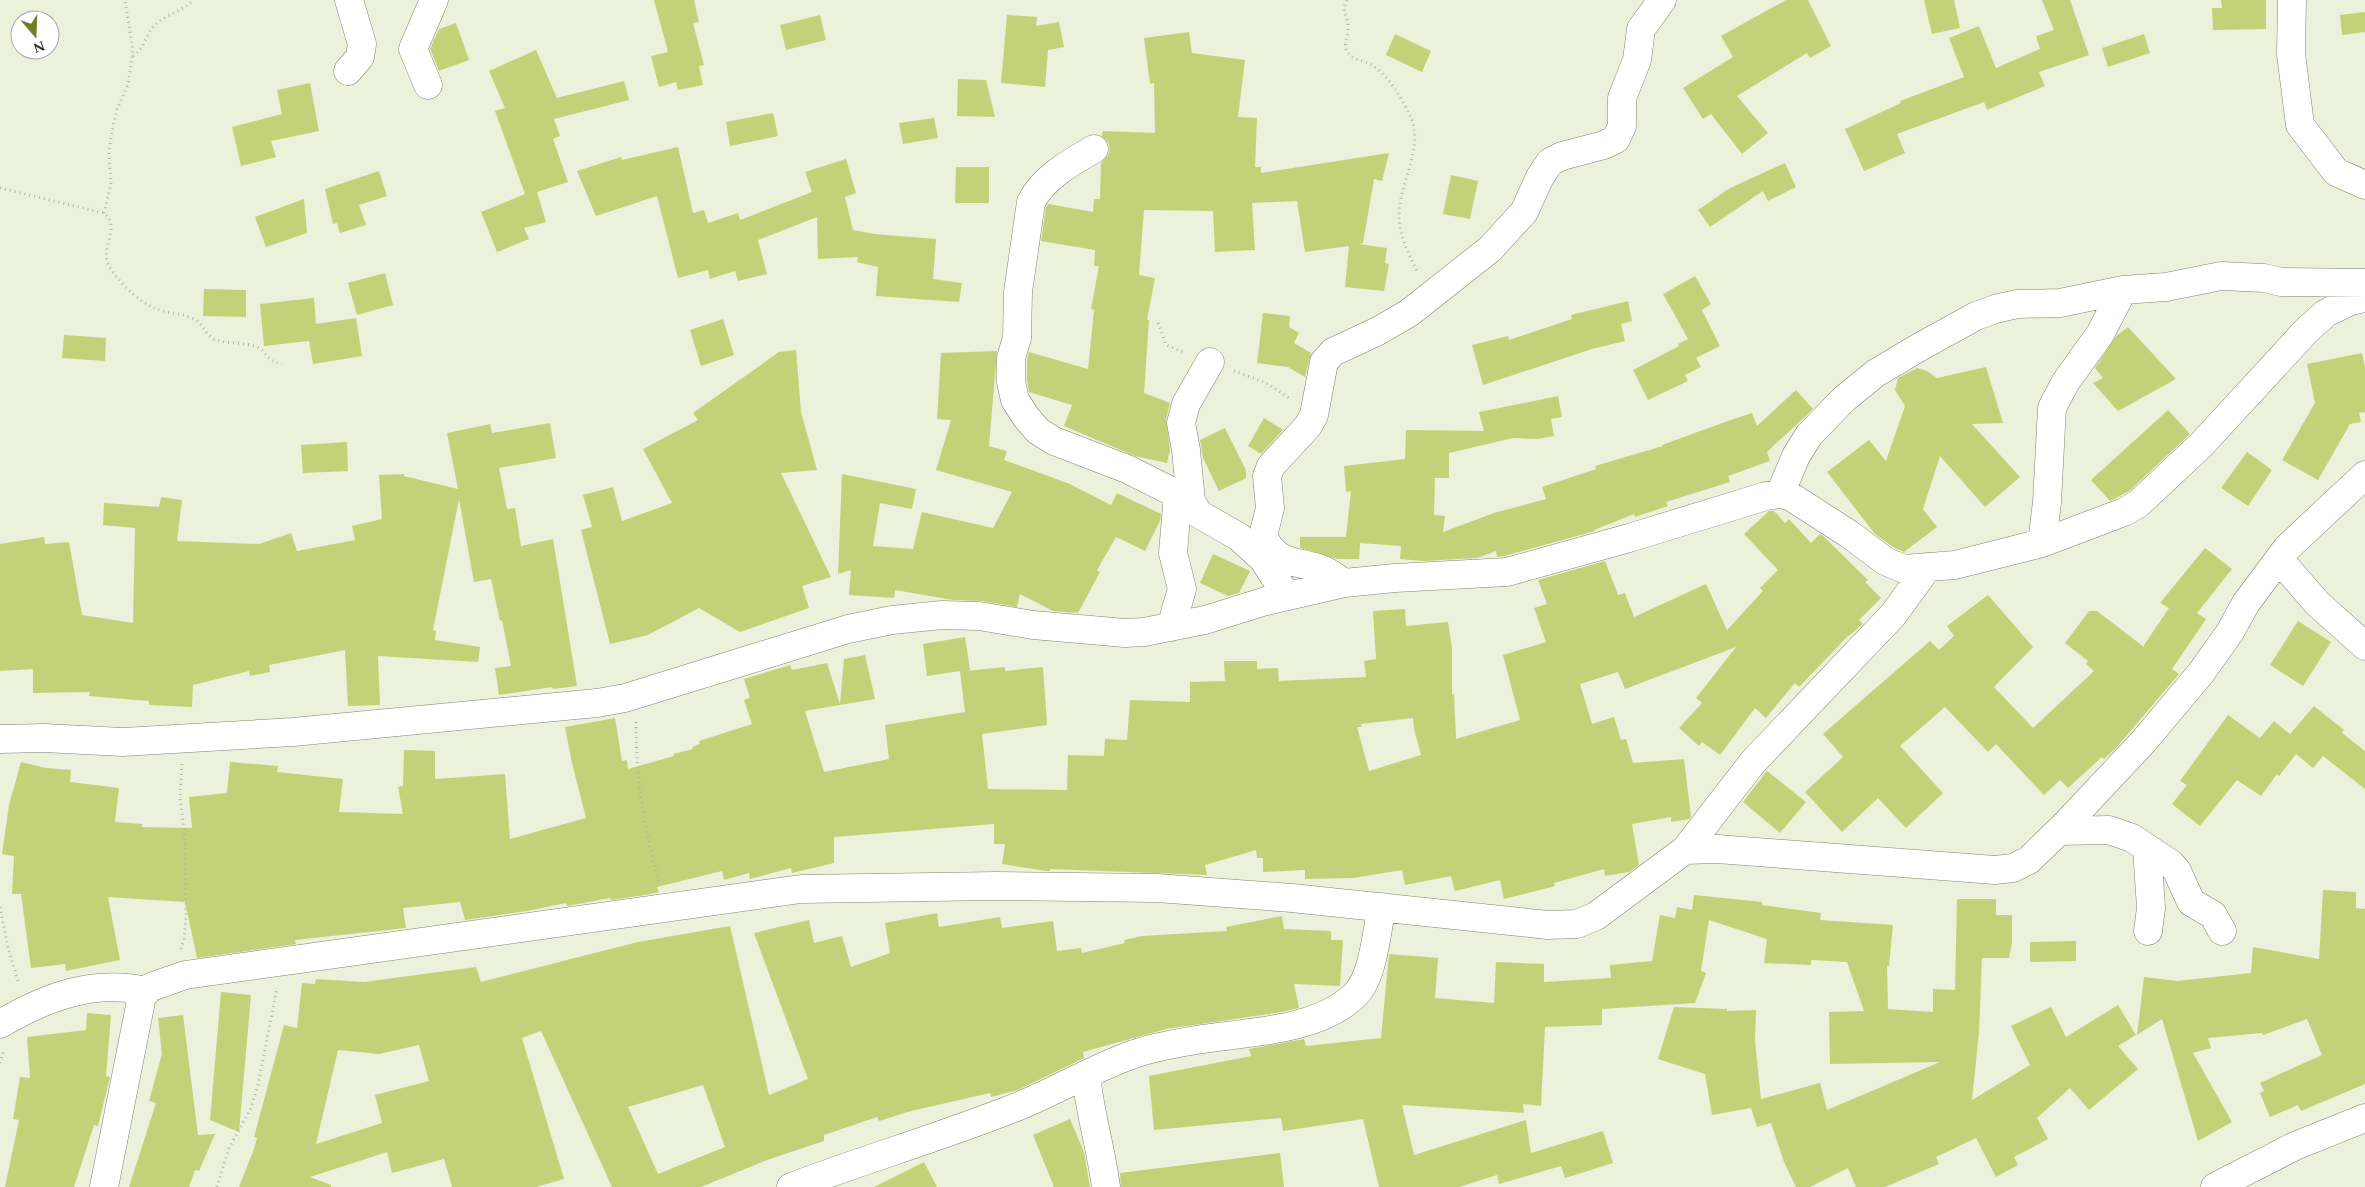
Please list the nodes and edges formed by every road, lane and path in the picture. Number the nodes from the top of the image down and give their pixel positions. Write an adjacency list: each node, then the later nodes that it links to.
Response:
1 (125, 0): 8 (path)
2 (193, 0): 8 (path)
3 (349, 0): 9 (street)
4 (434, 0): 10 (street)
5 (1347, 0): 17 (path)
6 (1662, 0): 17 (street)
7 (2292, 0): 12 (street)
8 (132, 56): 14 (path)
9 (348, 71)
10 (428, 85)
11 (1094, 149): 23 (street)
12 (2365, 185)
13 (0, 188): 14 (path)
14 (104, 213): 20 (path)
15 (2365, 283): 16 (street)
16 (2123, 290): 22 (street); 24 (street)
17 (1431, 295): 27 (street)
18 (2365, 298): 24 (street)
19 (1210, 362): 23 (street)
20 (282, 364)
21 (2365, 475): 25 (street)
22 (1780, 494): 26 (street); 27 (street)
23 (1185, 498): 28 (street); 29 (street)
24 (2042, 543): 26 (street)
25 (2279, 559): 30 (street); 34 (street)
26 (1928, 568): 36 (street)
27 (1344, 583): 28 (street)
28 (1287, 596): 29 (street)
29 (1171, 627): 31 (street)
30 (2365, 646)
31 (636, 694): 33 (street); 39 (path)
32 (0, 739): 33 (street)
33 (174, 739): 43 (path)
34 (2059, 831): 35 (street); 36 (street)
35 (2147, 849): 40 (street); 41 (street)
36 (1685, 850): 38 (street)
37 (0, 906): 44 (path)
38 (1382, 907): 39 (street); 45 (street)
39 (665, 908): 42 (street)
40 (2148, 931)
41 (2222, 931)
42 (282, 961): 43 (street); 49 (path)
43 (157, 987): 44 (street); 48 (street)
44 (9, 1018)
45 (1086, 1076): 50 (street); 51 (street)
46 (2365, 1118): 47 (street)
47 (2244, 1180): 52 (street)
48 (104, 1187)
49 (217, 1187)
50 (791, 1187)
51 (1106, 1187)
52 (2215, 1187)

